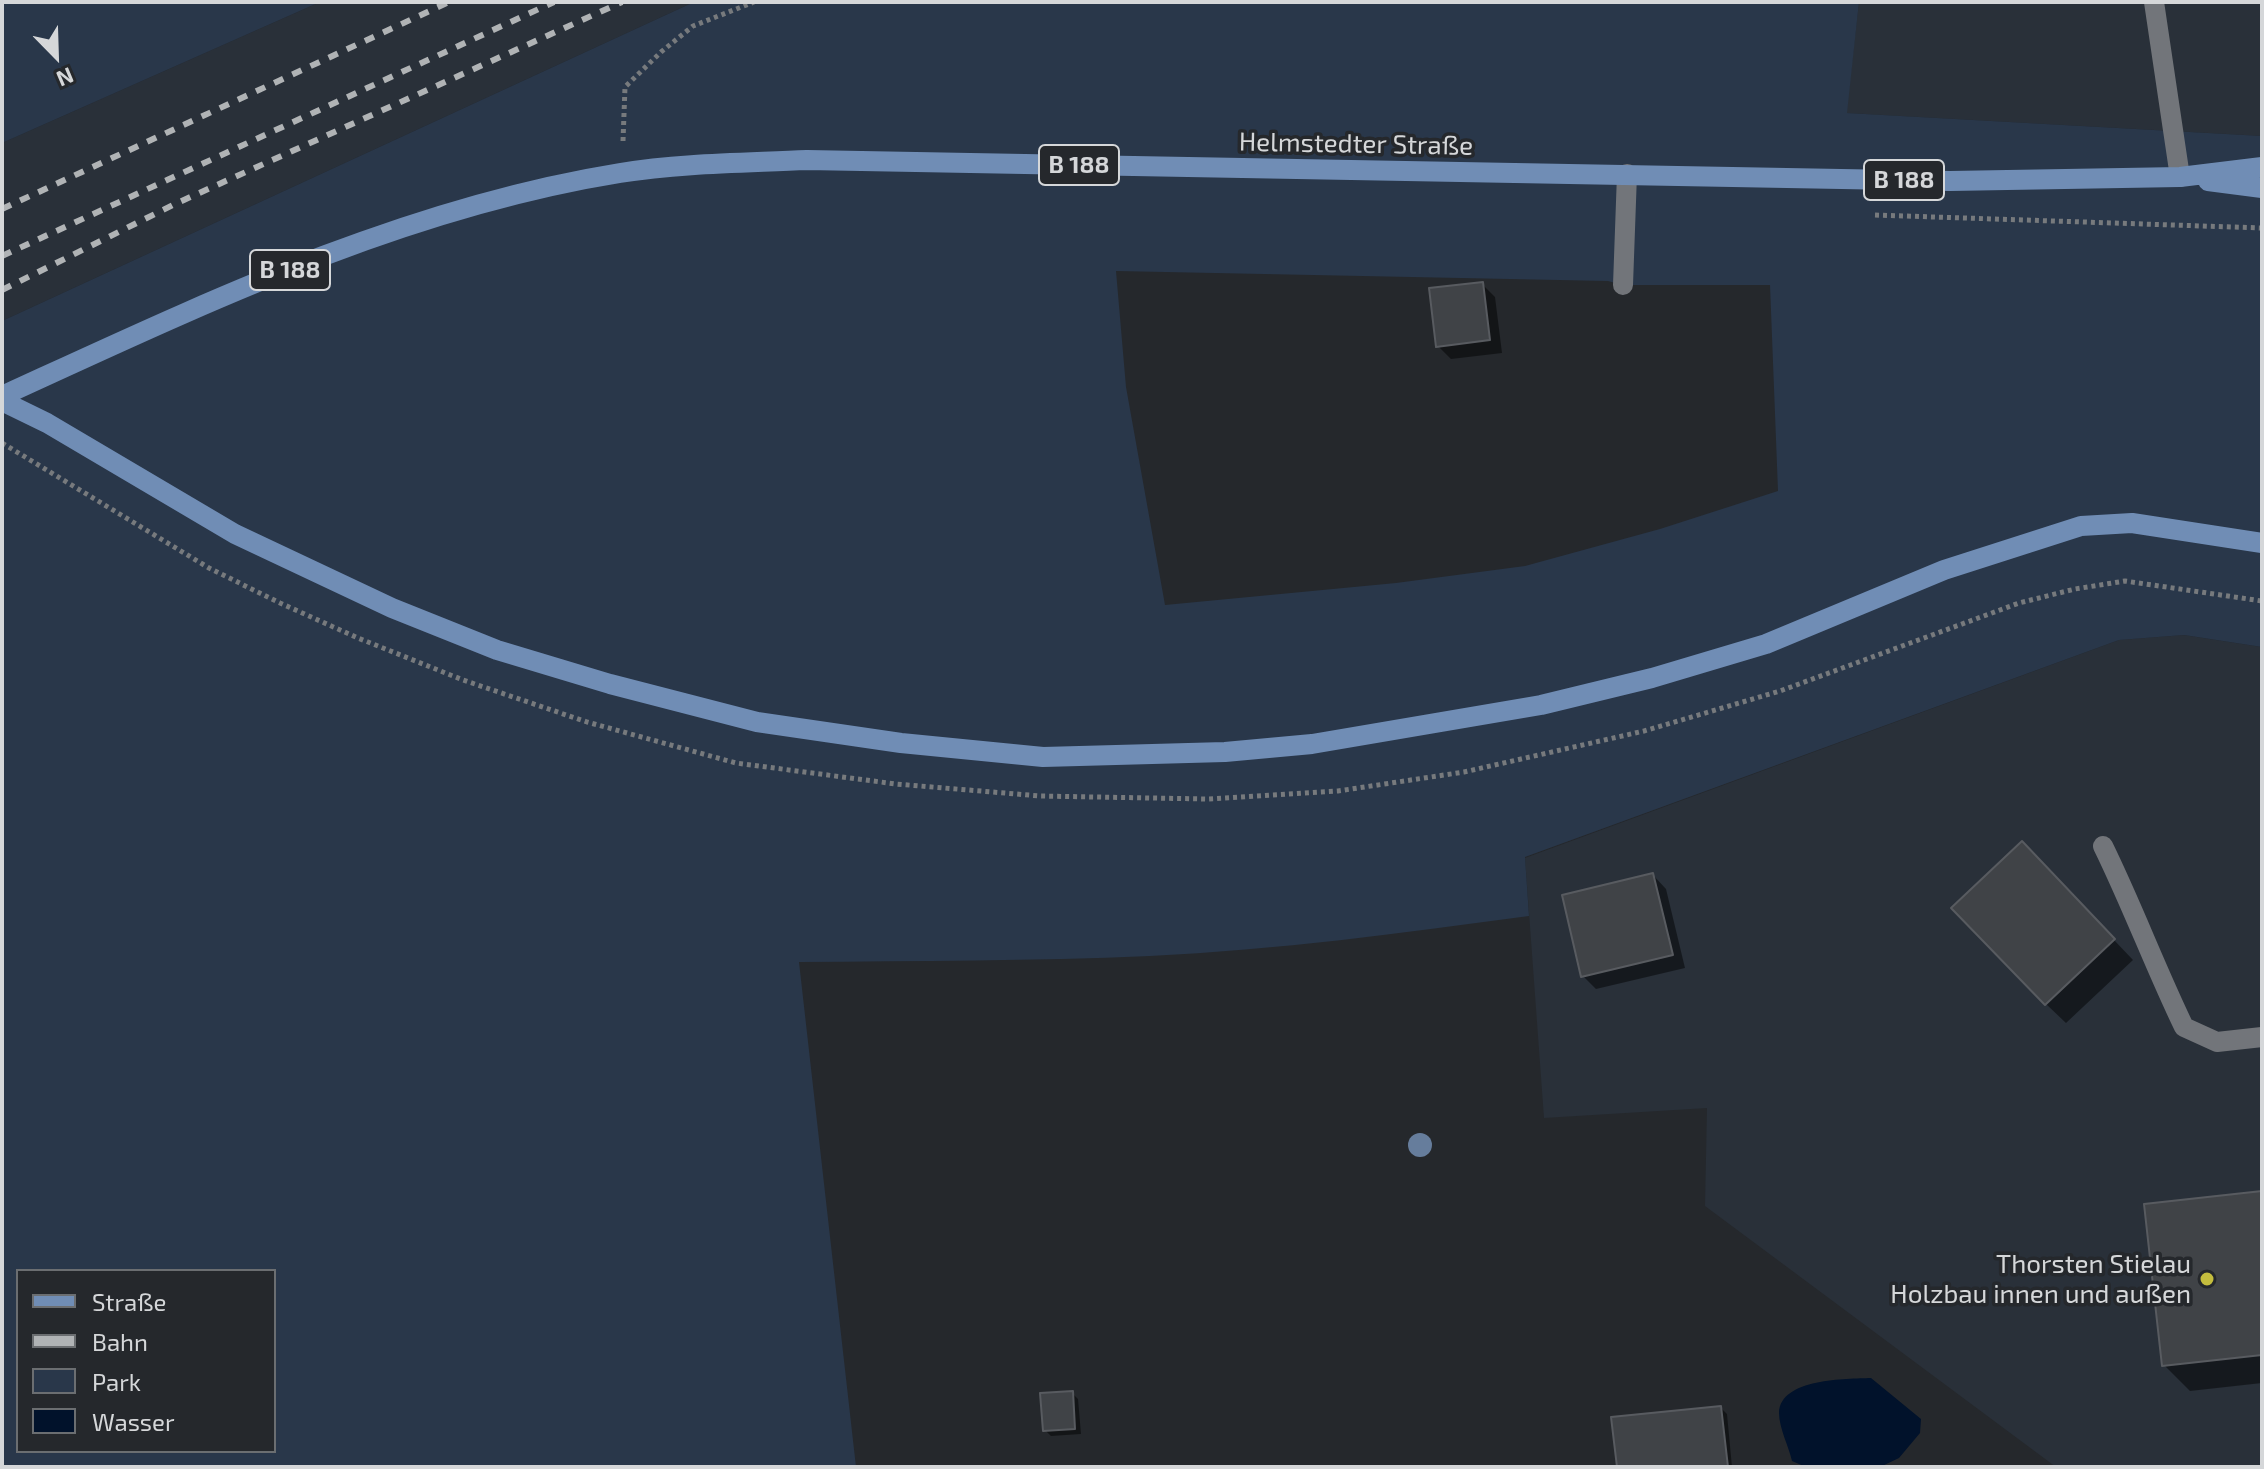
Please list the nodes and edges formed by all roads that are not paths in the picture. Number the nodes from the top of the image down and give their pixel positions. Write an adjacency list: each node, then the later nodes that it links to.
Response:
1 (2154, 2): 4 (lane)
2 (2262, 167): 4 (main road, Helmstedter Straße / B 188)
3 (1627, 174): 4 (main road, Helmstedter Straße / B 188); 6 (lane); 7 (main road, Helmstedter Straße / B 188)
4 (2180, 177): 5 (main road, Helmstedter Straße / B 188)
5 (2262, 188)
6 (1623, 285)
7 (2, 398): 8 (main road)
8 (2262, 543)
9 (2103, 846): 10 (lane)
10 (2262, 1037)

